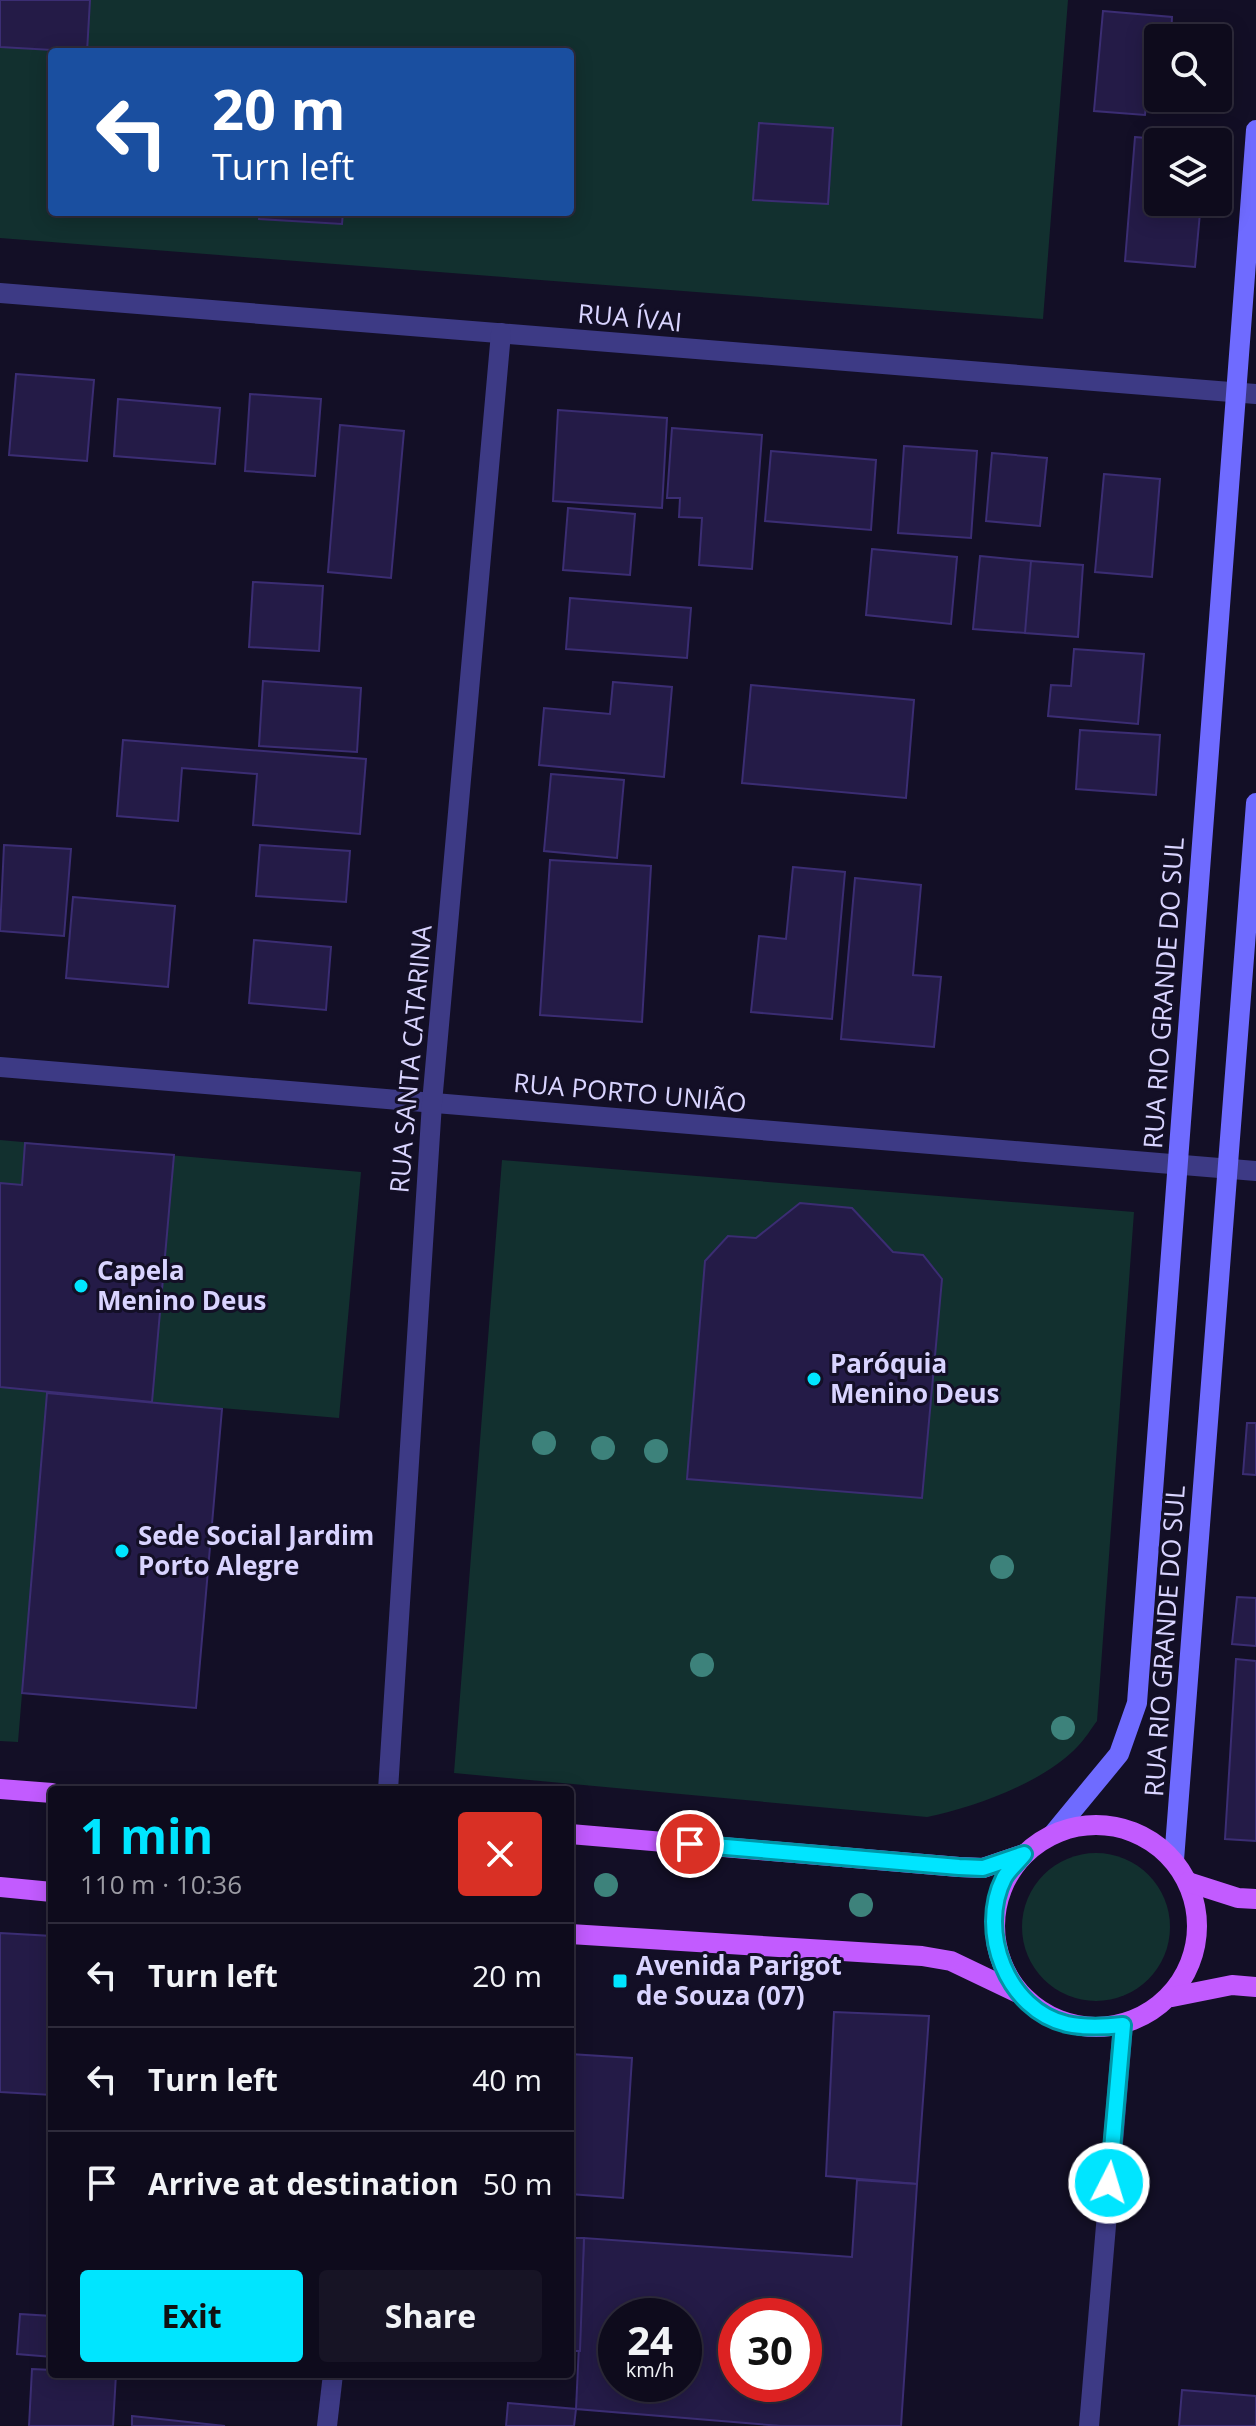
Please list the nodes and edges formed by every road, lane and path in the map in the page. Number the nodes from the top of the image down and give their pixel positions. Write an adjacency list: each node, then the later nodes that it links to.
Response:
1 (1256, 130): 4 (street, RUA RIO GRANDE DO SUL)
2 (0, 293): 3 (street, RUA ÍVAI)
3 (501, 333): 4 (street, RUA ÍVAI); 7 (street, RUA SANTA CATARINA)
4 (1246, 393): 8 (street, RUA RIO GRANDE DO SUL)
5 (1256, 803): 9 (street, RUA RIO GRANDE DO SUL)
6 (0, 1067): 7 (street, RUA PORTO UNIÃO)
7 (432, 1103): 8 (street, RUA PORTO UNIÃO); 11 (street, RUA SANTA CATARINA)
8 (1178, 1164): 9 (street, RUA PORTO UNIÃO); 15 (street, RUA RIO GRANDE DO SUL)
9 (1227, 1168): 10 (street, RUA PORTO UNIÃO); 17 (street, RUA RIO GRANDE DO SUL)
10 (1256, 1171)
11 (388, 1786)
12 (0, 1789): 13 (main road)
13 (48, 1793)
14 (574, 1834): 16 (main road)
15 (1053, 1834): 16 (main road); 17 (main road)
16 (1024, 1854): 24 (main road)
17 (1174, 1860): 18 (main road)
18 (1188, 1882): 21 (main road); 25 (main road)
19 (0, 1887): 20 (main road)
20 (48, 1892)
21 (1256, 1899)
22 (574, 1934): 24 (main road)
23 (1256, 1987): 25 (main road)
24 (1018, 1993): 26 (main road)
25 (1172, 1997): 26 (main road)
26 (1123, 2025): 29 (street)
27 (333, 2378): 28 (street)
28 (327, 2426)
29 (1089, 2426)

